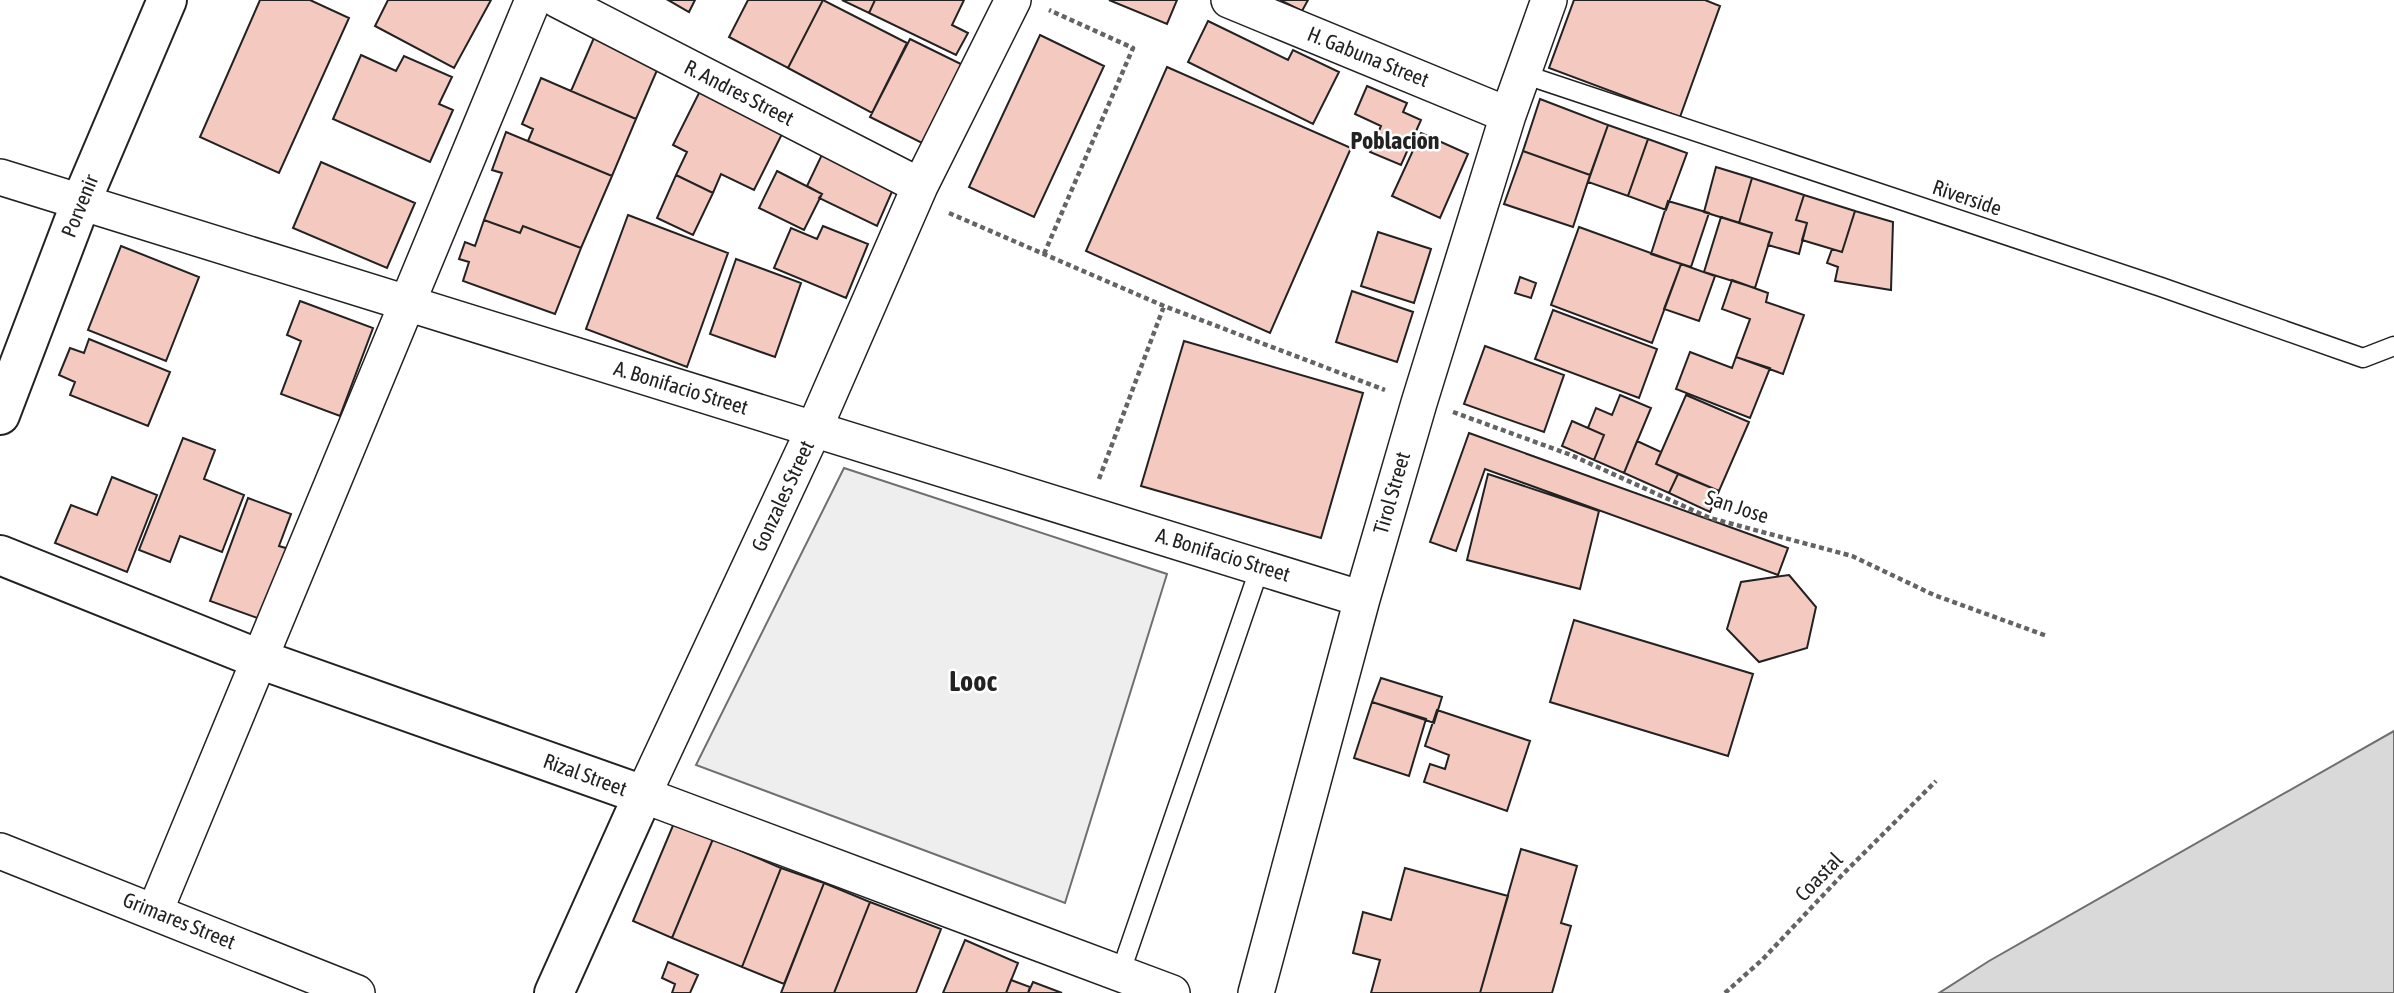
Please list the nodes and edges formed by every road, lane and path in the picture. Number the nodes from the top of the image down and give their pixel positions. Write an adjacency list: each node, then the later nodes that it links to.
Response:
1 (167, 0): 11 (main road, Porvenir)
2 (533, 0): 13 (street)
3 (558, 0): 10 (street, R. Andres Street)
4 (1229, 0): 8 (street, H. Gabuna Street)
5 (1549, 0): 7 (street, Tirol Street)
6 (1026, 3): 10 (street, Gonzales Street); 12 (path)
7 (1523, 74): 8 (street, Tirol Street); 15 (lane, Riverside)
8 (1508, 115): 16 (street, Tirol Street)
9 (0, 177): 11 (street, A. Bonifacio Street)
10 (917, 192): 12 (path, San Jose); 18 (street, Gonzales Street)
11 (81, 202): 13 (street, A. Bonifacio Street); 17 (main road, Porvenir)
12 (1044, 254): 14 (path, San Jose)
13 (406, 303): 18 (street, A. Bonifacio Street); 24 (street)
14 (1164, 306): 16 (path, San Jose); 19 (path)
15 (2394, 346)
16 (1419, 403): 22 (street, Tirol Street); 23 (path, San Jose)
17 (0, 415)
18 (814, 429): 19 (street, A. Bonifacio Street); 26 (street, Gonzales Street)
19 (1086, 513): 21 (street, A. Bonifacio Street)
20 (0, 555): 24 (main road, Rizal Street)
21 (1260, 567): 22 (street, A. Bonifacio Street); 29 (lane)
22 (1362, 599): 33 (street, Tirol Street)
23 (2047, 635)
24 (259, 659): 26 (main road, Rizal Street); 28 (street)
25 (1936, 781): 34 (path, Coastal)
26 (643, 795): 29 (street, Rizal Street); 31 (main road, Gonzales Street)
27 (0, 851): 28 (street, Grimares Street)
28 (155, 911): 30 (street, Grimares Street)
29 (1120, 974): 32 (street, Rizal Street)
30 (357, 993)
31 (554, 993)
32 (1172, 993)
33 (1256, 993)
34 (1725, 993)

